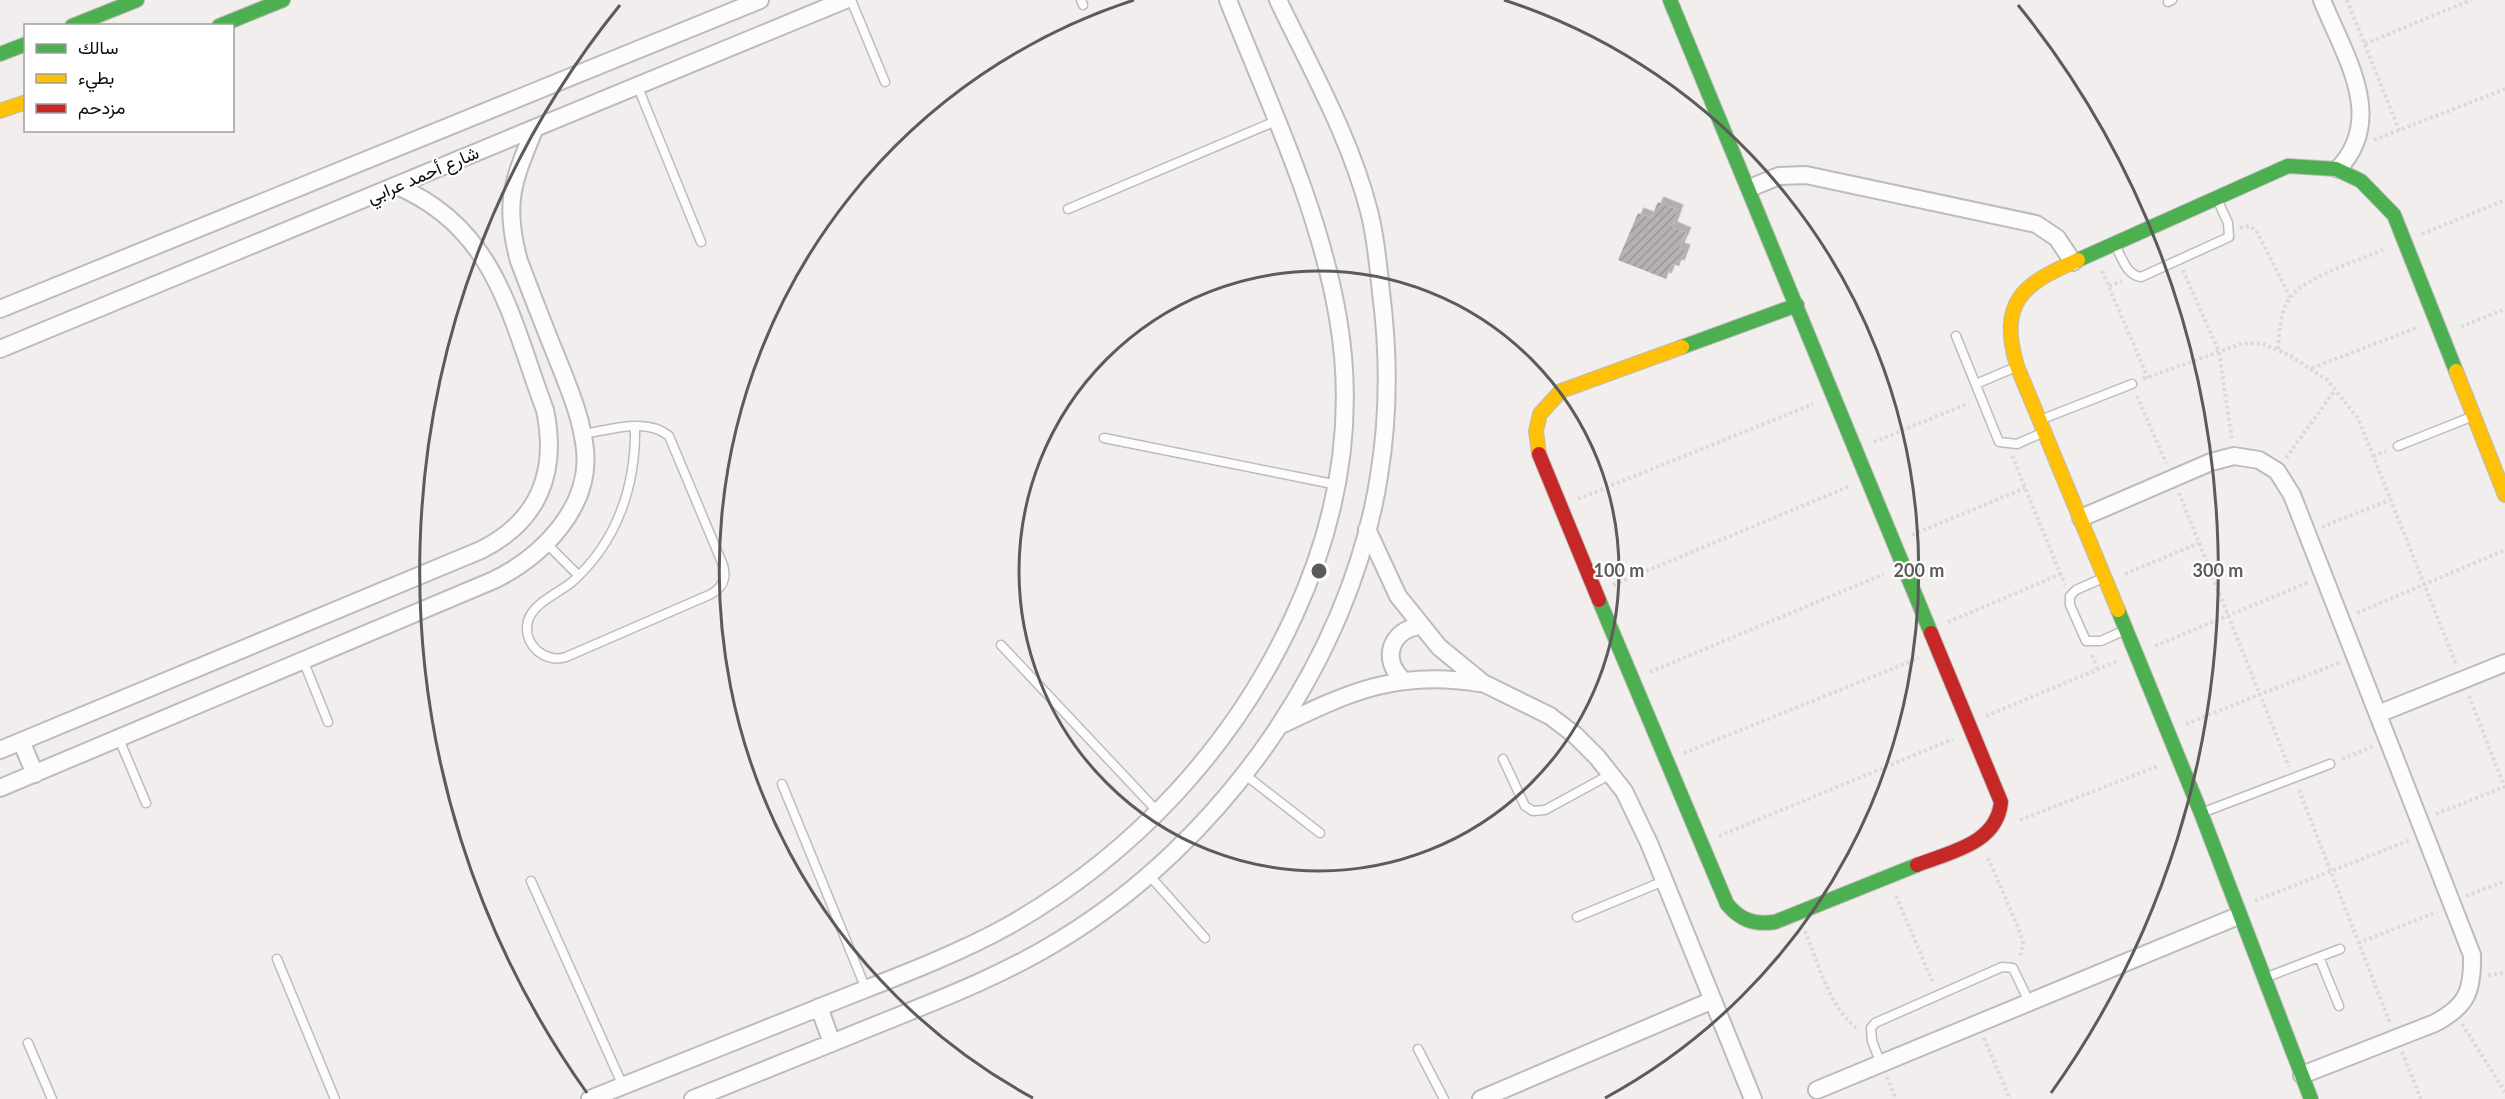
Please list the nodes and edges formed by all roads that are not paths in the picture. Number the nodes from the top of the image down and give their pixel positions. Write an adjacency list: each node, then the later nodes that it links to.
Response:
1 (136, 0): 10 (main road)
2 (283, 0): 11 (main road)
3 (760, 0): 29 (street)
4 (845, 0): 15 (street, شارع أحمد عرابي)
5 (851, 0): 14 (lane)
6 (1228, 0): 18 (street)
7 (1278, 0): 44 (street)
8 (1670, 0): 22 (main road)
9 (2322, 0): 20 (street)
10 (77, 24)
11 (224, 24)
12 (24, 45): 13 (main road)
13 (0, 54)
14 (885, 82)
15 (637, 85): 19 (street, شارع أحمد عرابي); 25 (lane)
16 (24, 103): 17 (main road)
17 (0, 111)
18 (1276, 121): 24 (lane); 41 (street)
19 (535, 128): 21 (street, شارع أحمد عرابي); 38 (street)
20 (2338, 169): 23 (main road); 35 (main road)
21 (397, 186): 31 (street, شارع أحمد عرابي); 59 (street)
22 (1750, 188): 27 (street); 28 (main road)
23 (2216, 198): 26 (main road); 26 (lane)
24 (1068, 209)
25 (701, 242)
26 (2115, 243): 27 (main road)
27 (2073, 262): 32 (main road)
28 (1797, 305): 28 (main road)
29 (0, 309)
30 (1956, 336): 33 (lane)
31 (0, 349)
32 (2017, 366): 33 (lane); 36 (main road)
33 (1976, 384): 36 (lane)
34 (2132, 384): 36 (lane)
35 (2474, 416): 40 (lane); 42 (main road)
36 (2042, 426): 43 (main road)
37 (635, 427): 38 (lane); 46 (lane); 46 (lane)
38 (583, 434): 45 (street)
39 (1104, 438): 41 (lane)
40 (2398, 446)
41 (1338, 485): 69 (street)
42 (2505, 495)
43 (2081, 518): 47 (main road); 55 (street)
44 (1367, 529): 48 (street); 57 (street)
45 (547, 544): 46 (lane); 51 (street)
46 (578, 575)
47 (2106, 580): 49 (main road); 49 (lane)
48 (1419, 626): 53 (street); 54 (street)
49 (2126, 630): 70 (main road)
50 (1001, 645): 69 (lane)
51 (303, 660): 56 (lane); 58 (street)
52 (2505, 663): 55 (street)
53 (1403, 680): 54 (street); 57 (street)
54 (1483, 683): 65 (street)
55 (2378, 714): 91 (street)
56 (328, 722)
57 (1281, 724): 64 (street)
58 (119, 739): 63 (street); 68 (lane)
59 (21, 741): 60 (street); 63 (street)
60 (0, 750)
61 (1503, 759): 65 (lane)
62 (2330, 764): 70 (lane)
63 (35, 774): 67 (street)
64 (1244, 774): 71 (lane); 72 (street)
65 (1611, 774): 74 (street)
66 (782, 784): 82 (lane)
67 (0, 788)
68 (147, 803)
69 (1158, 813): 82 (street)
70 (2201, 813): 75 (main road)
71 (1320, 833)
72 (1149, 875): 77 (lane); 88 (street)
73 (531, 881): 92 (lane)
74 (1664, 881): 76 (lane); 83 (street)
75 (2237, 912): 81 (main road); 84 (street)
76 (1577, 917)
77 (1205, 938)
78 (2340, 949): 79 (lane)
79 (2319, 957): 81 (lane); 85 (lane)
80 (277, 959): 95 (lane)
81 (2264, 979): 91 (main road)
82 (866, 989): 86 (street)
83 (1713, 1000): 99 (street); 100 (street)
84 (2030, 1002): 90 (street); 90 (lane)
85 (2339, 1006)
86 (819, 1007): 88 (street); 92 (street)
87 (28, 1043): 94 (lane)
88 (832, 1043): 97 (street)
89 (1418, 1048): 98 (lane)
90 (1881, 1064): 93 (street)
91 (2302, 1075): 101 (main road)
92 (623, 1086): 96 (street)
93 (1816, 1090)
94 (52, 1099)
95 (335, 1099)
96 (590, 1099)
97 (693, 1099)
98 (1444, 1099)
99 (1481, 1099)
100 (1753, 1099)
101 (2311, 1099)

